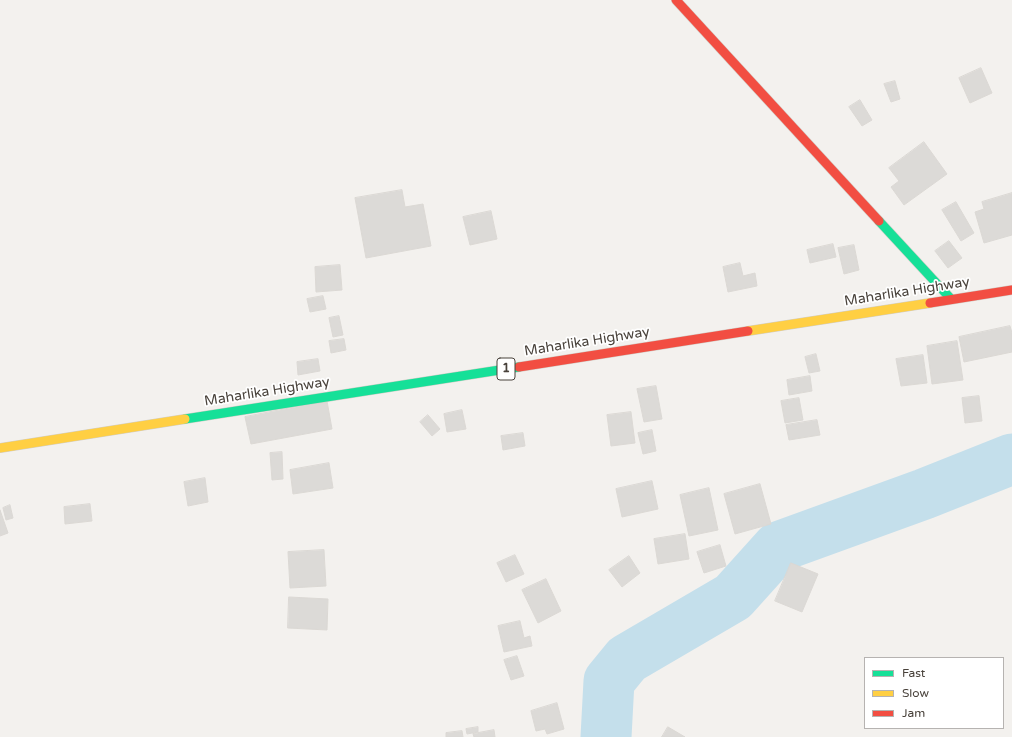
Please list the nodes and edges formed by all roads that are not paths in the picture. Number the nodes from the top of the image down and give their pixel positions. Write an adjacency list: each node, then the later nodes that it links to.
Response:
1 (676, 0): 3 (main road)
2 (1012, 290): 3 (main road, Maharlika Highway / 1)
3 (951, 299): 4 (main road, Maharlika Highway / 1)
4 (0, 448)

